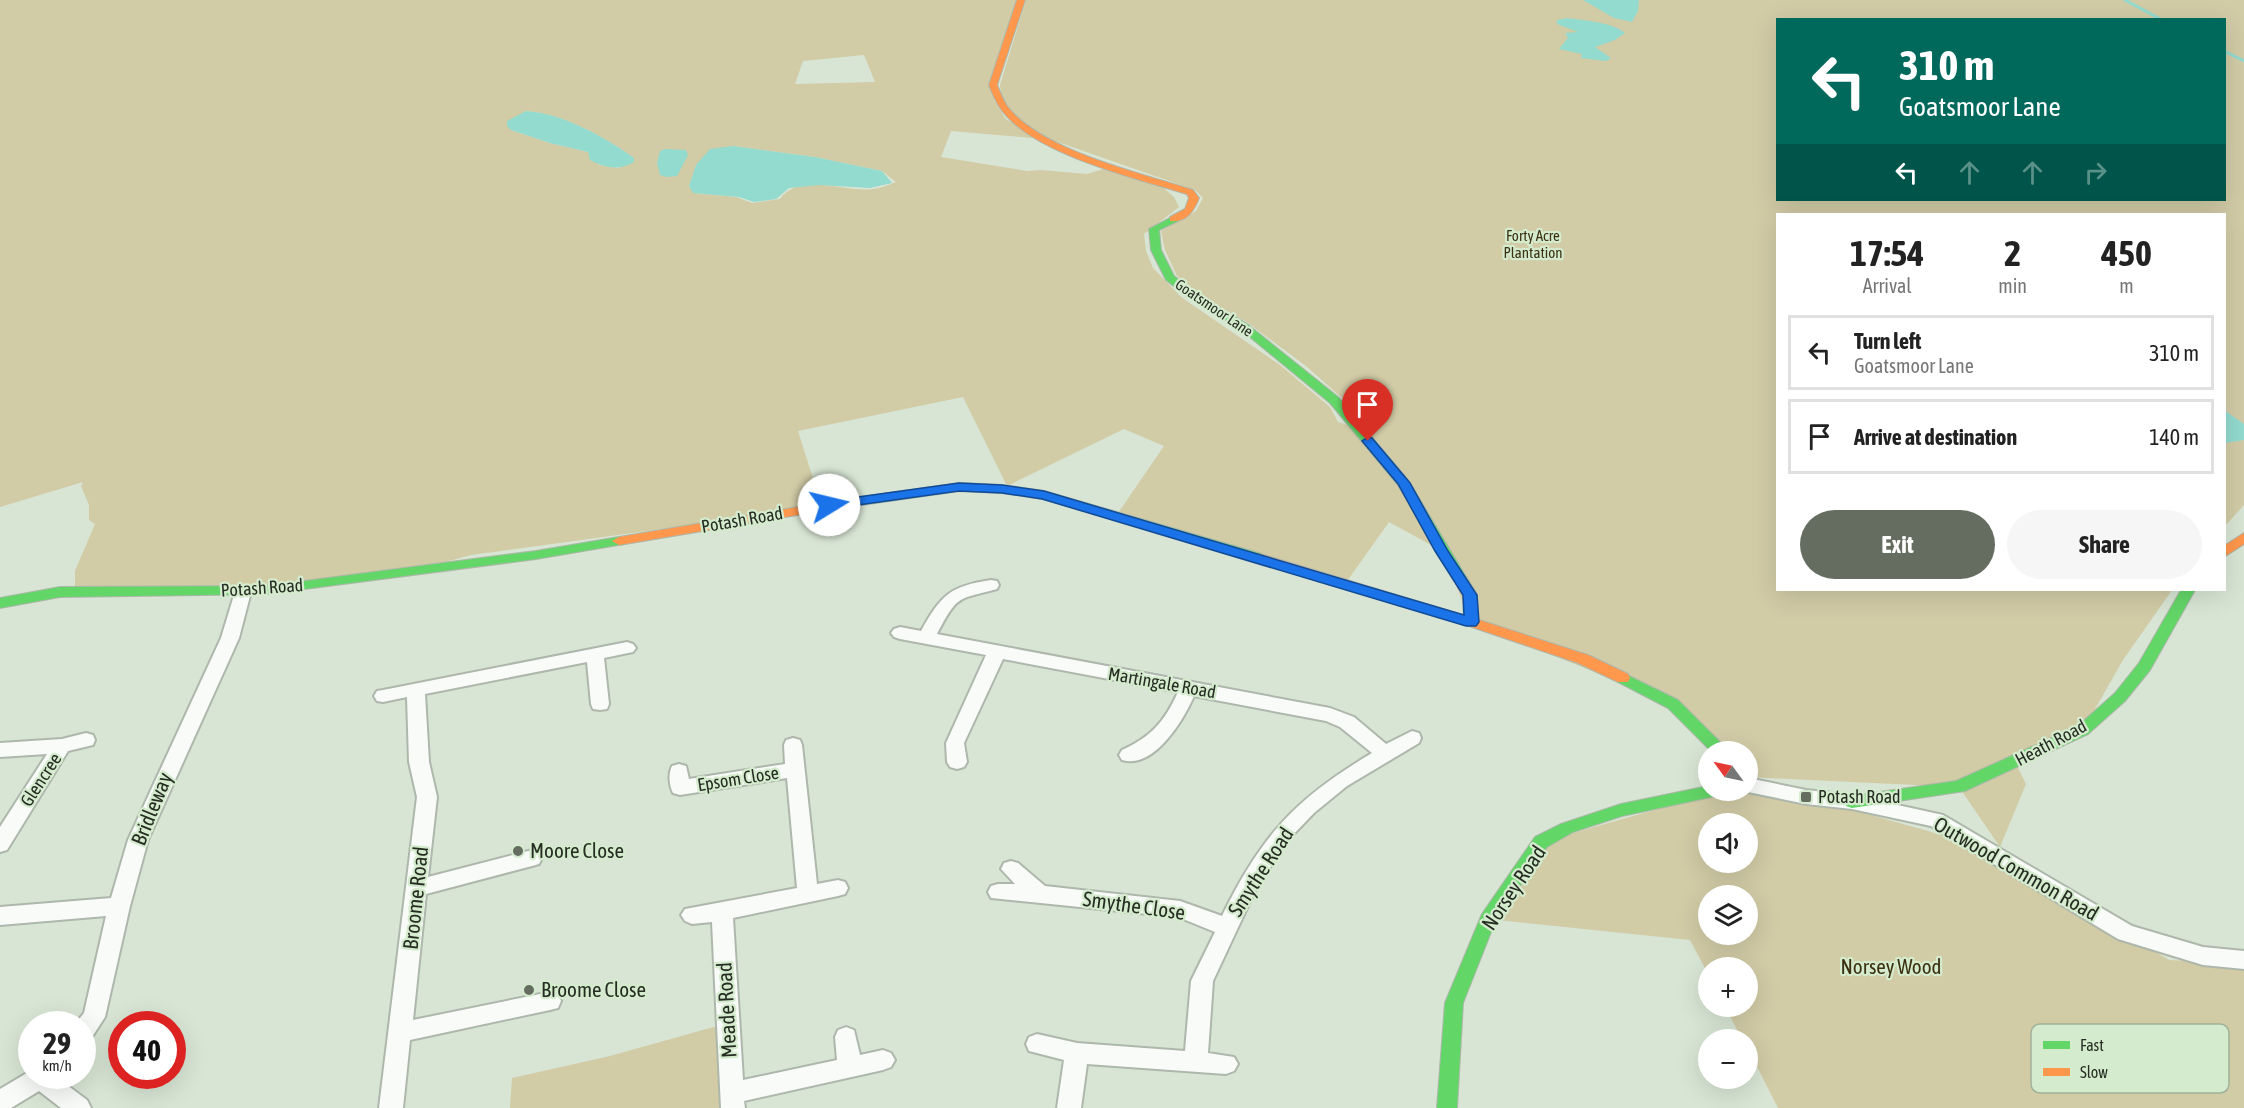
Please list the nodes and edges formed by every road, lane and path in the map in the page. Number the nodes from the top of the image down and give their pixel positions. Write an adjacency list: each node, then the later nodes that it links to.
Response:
1 (1021, 0): 8 (street, Goatsmoor Lane)
2 (2244, 537): 3 (street)
3 (2226, 551)
4 (991, 585): 10 (street)
5 (2187, 591): 31 (street, Heath Road)
6 (243, 592): 7 (street, Potash Road); 8 (street, Potash Road); 40 (street, Bridleway)
7 (0, 603)
8 (1471, 622): 20 (street, Potash Road)
9 (900, 633): 10 (street, Martingale Road)
10 (927, 637): 12 (street, Martingale Road)
11 (627, 648): 13 (street)
12 (997, 652): 14 (street, Martingale Road); 26 (street)
13 (595, 654): 15 (street); 17 (street)
14 (1188, 687): 24 (street, Martingale Road); 25 (street)
15 (416, 689): 16 (street); 35 (street, Broome Road)
16 (382, 696)
17 (600, 704)
18 (1412, 738): 24 (street, Smythe Road)
19 (86, 740): 21 (street, Glencree)
20 (1711, 741)
21 (63, 746): 23 (street, Glencree); 32 (street, Glencree)
22 (793, 746): 27 (street)
23 (0, 750)
24 (1385, 754): 44 (street, Smythe Road)
25 (1129, 755)
26 (957, 762)
27 (796, 770): 29 (street, Epsom Close); 38 (street)
28 (1758, 787): 31 (street, Outwood Common Road)
29 (680, 788)
30 (1698, 794): 63 (street, Norsey Road)
31 (1852, 801): 45 (street, Outwood Common Road)
32 (0, 844)
33 (532, 858): 35 (street)
34 (1011, 869): 39 (street)
35 (417, 888): 48 (street, Broome Road)
36 (838, 888): 38 (street)
37 (998, 892): 39 (street, Smythe Close)
38 (808, 894): 41 (street)
39 (1040, 894): 44 (street, Smythe Close)
40 (119, 906): 43 (street); 47 (street, Bridleway)
41 (722, 912): 42 (street); 58 (street, Meade Road)
42 (692, 915)
43 (0, 916)
44 (1226, 927): 53 (street, Smythe Road)
45 (2244, 960)
46 (550, 1001): 48 (street)
47 (95, 1011)
48 (400, 1032): 61 (street, Broome Road)
49 (846, 1037): 55 (street)
50 (1037, 1044): 51 (street)
51 (1077, 1053): 53 (street); 62 (street)
52 (883, 1060): 55 (street)
53 (1196, 1062): 54 (street)
54 (1226, 1064)
55 (850, 1067): 58 (street)
56 (20, 1089): 59 (street)
57 (56, 1089): 60 (street)
58 (733, 1100)
59 (0, 1102)
60 (79, 1108)
61 (391, 1108)
62 (1069, 1108)
63 (1448, 1108)

